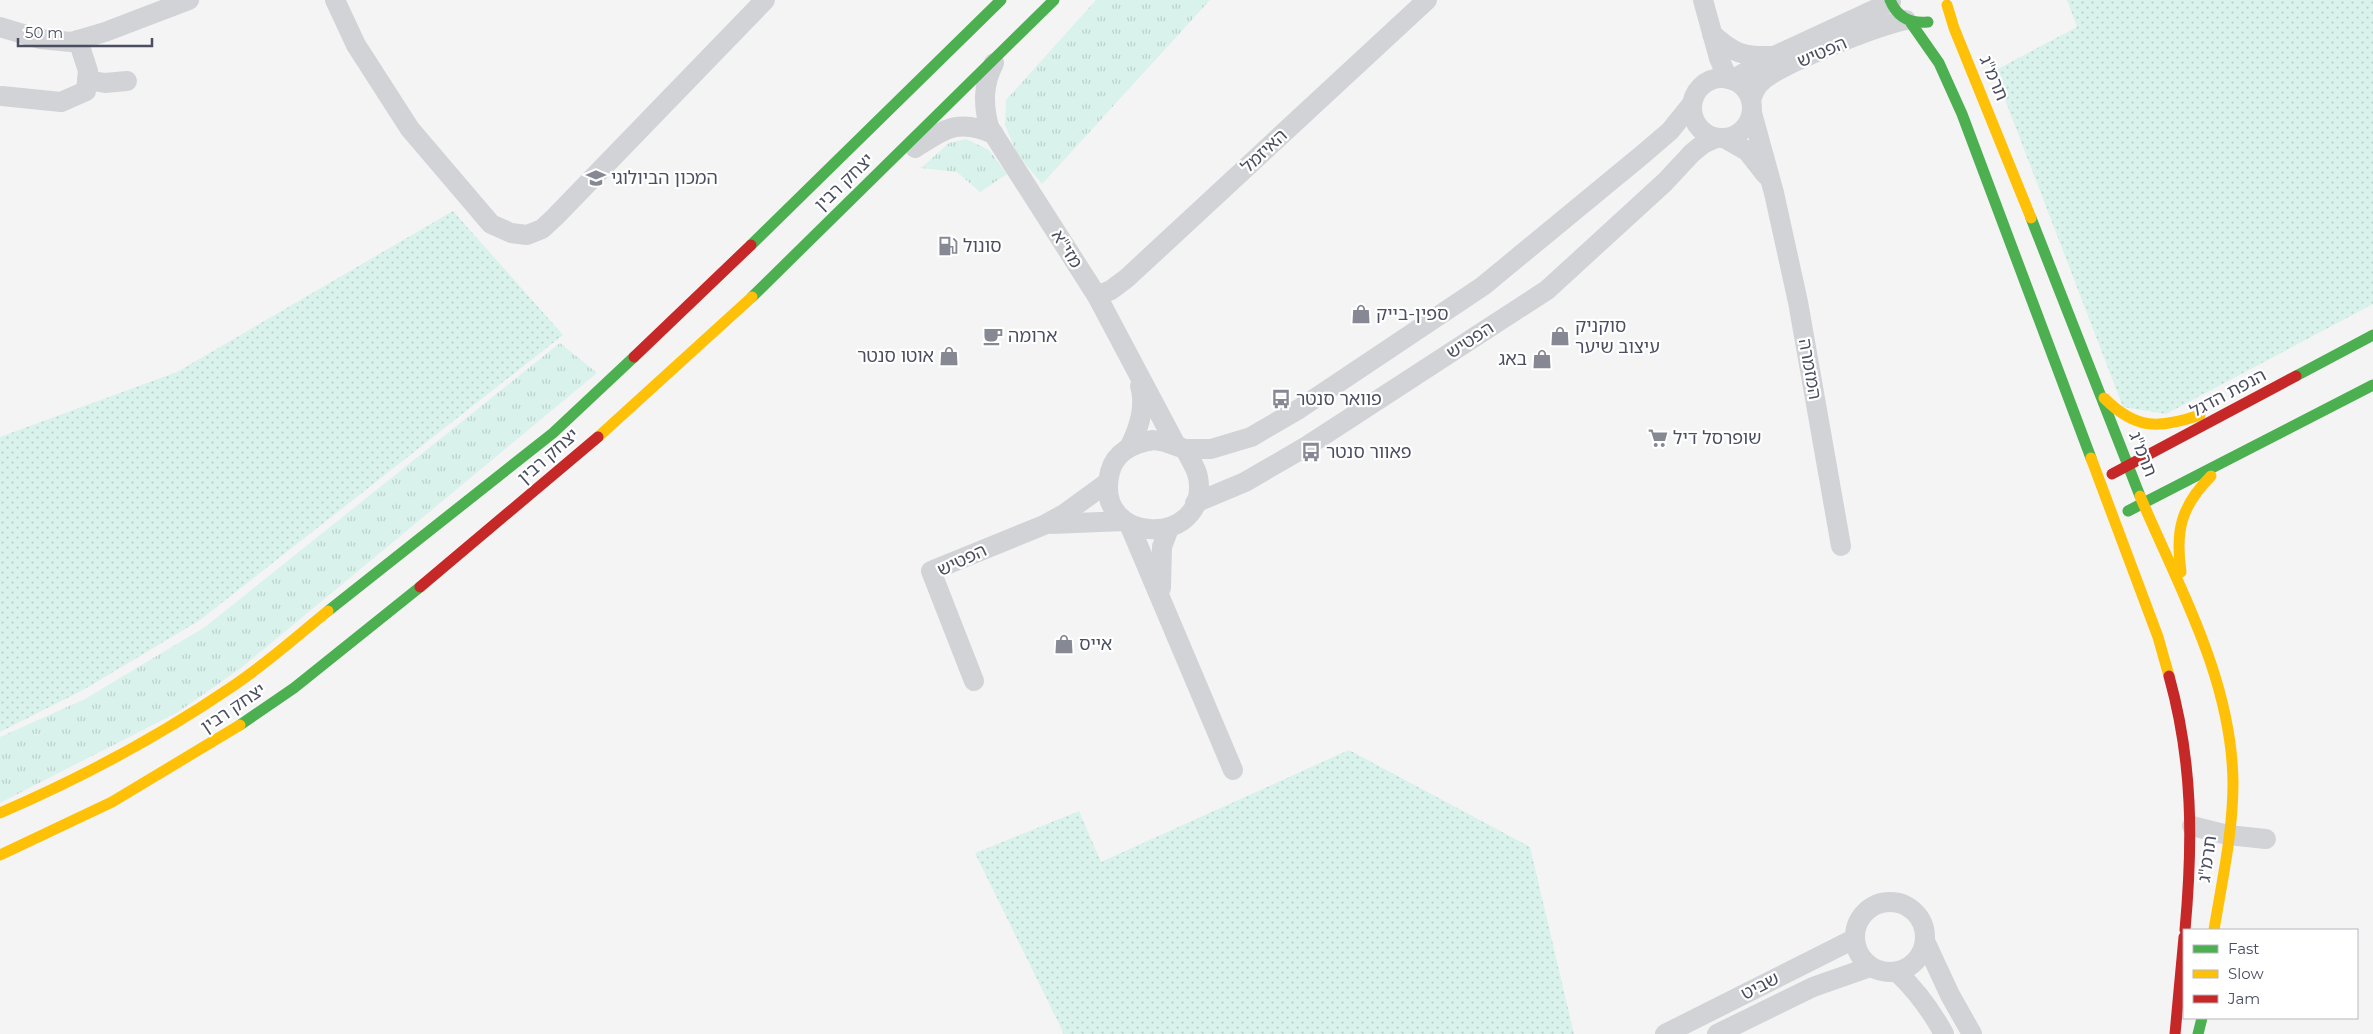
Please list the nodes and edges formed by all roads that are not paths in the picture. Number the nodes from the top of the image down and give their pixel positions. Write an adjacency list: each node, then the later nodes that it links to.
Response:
1 (189, 0): 13 (street)
2 (335, 0): 3 (street)
3 (765, 0)
4 (1001, 0): 49 (main road, יצחק רבין)
5 (1054, 0): 14 (main road, יצחק רבין)
6 (1428, 0): 26 (street, האיזמל)
7 (1703, 0): 12 (street)
8 (1890, 1): 10 (main road, תרמ"ג); 15 (street, הפטיש)
9 (1948, 3): 10 (main road); 31 (main road, תרמ"ג)
10 (1908, 22): 21 (street, הפטיש); 36 (main road, תרמ"ג)
11 (0, 27): 13 (street)
12 (1712, 34): 15 (street); 16 (street)
13 (78, 40): 17 (street)
14 (999, 55): 22 (street, מזי"א); 24 (main road, יצחק רבין)
15 (1774, 56): 16 (street, הפטיש)
16 (1730, 79): 20 (street); 21 (street)
17 (87, 80): 18 (street); 19 (street)
18 (127, 81)
19 (2, 96)
20 (1691, 105): 23 (street); 33 (street, הפטיש)
21 (1752, 107): 23 (street); 25 (street, המזמרה)
22 (994, 134): 24 (street); 26 (street, מזי"א)
23 (1721, 138): 25 (street, המזמרה); 38 (street, הפטיש)
24 (884, 168): 53 (main road, יצחק רבין)
25 (1774, 193): 44 (street, המזמרה)
26 (1097, 296): 28 (street, מזי"א)
27 (2373, 335): 30 (main road, הנפת הדגל)
28 (1134, 368): 32 (street, מזי"א); 33 (street, מזי"א)
29 (2373, 385): 34 (main road)
30 (2276, 387): 31 (main road); 35 (main road, הנפת הדגל)
31 (2101, 395): 35 (main road, תרמ"ג)
32 (1130, 446): 33 (street); 37 (street)
33 (1180, 447): 38 (street)
34 (2228, 460): 39 (main road); 45 (main road)
35 (2127, 466): 36 (main road, הנפת הדגל); 39 (main road, תרמ"ג)
36 (2100, 481): 40 (main road, תרמ"ג)
37 (1108, 482): 41 (street); 42 (street, הפטיש)
38 (1195, 503): 43 (street)
39 (2144, 504): 40 (main road); 45 (main road, תרמ"ג)
40 (2113, 518): 50 (main road, תרמ"ג)
41 (1127, 523): 42 (street, הפטיש); 43 (street); 46 (street)
42 (1044, 525): 47 (street, הפטיש)
43 (1169, 528): 46 (street)
44 (1841, 546)
45 (2185, 595): 51 (main road, תרמ"ג)
46 (1162, 598): 48 (street)
47 (974, 681)
48 (1234, 770)
49 (0, 813)
50 (2192, 826): 51 (street); 54 (main road, תרמ"ג)
51 (2228, 835): 52 (street); 55 (main road, תרמ"ג)
52 (2266, 839)
53 (0, 855)
54 (2185, 929)
55 (2214, 929)
56 (1854, 939): 57 (street); 59 (street); 62 (street, שביט)
57 (1925, 941): 60 (street); 65 (street)
58 (2183, 948): 66 (main road)
59 (1870, 966): 60 (street); 63 (street, שביט)
60 (1897, 972): 64 (street)
61 (2202, 1019): 67 (main road)
62 (1665, 1034)
63 (1718, 1034)
64 (1944, 1034)
65 (1972, 1034)
66 (2175, 1034)
67 (2198, 1034)

